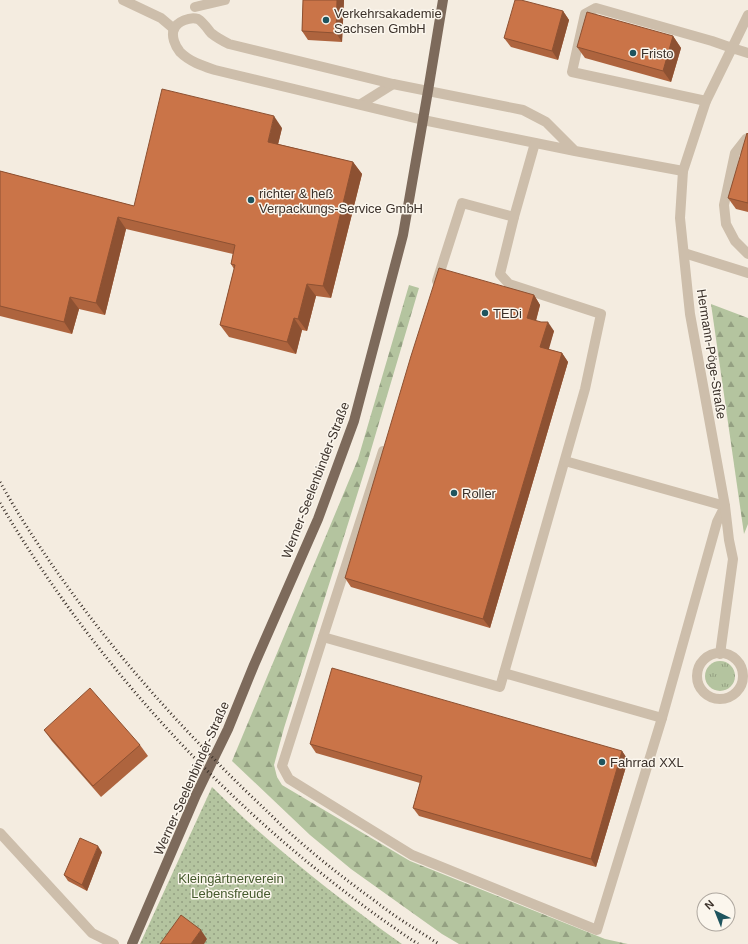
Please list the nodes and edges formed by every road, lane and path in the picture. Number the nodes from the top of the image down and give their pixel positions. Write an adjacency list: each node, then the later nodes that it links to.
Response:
1 (123, 0): 7 (street)
2 (225, 0): 4 (street)
3 (443, 0): 11 (main road, Werner-Seelenbinder-Straße)
4 (195, 4): 6 (street)
5 (748, 15): 8 (street, Hermann-Pöge-Straße)
6 (197, 19): 7 (street); 10 (street)
7 (174, 29): 13 (street)
8 (732, 48): 9 (street); 12 (street, Hermann-Pöge-Straße); 12 (street)
9 (748, 53)
10 (394, 84): 11 (street); 13 (street)
11 (428, 91): 14 (main road, Werner-Seelenbinder-Straße); 17 (street)
12 (706, 102): 18 (street, Hermann-Pöge-Straße)
13 (360, 104): 14 (street)
14 (423, 120): 16 (street); 33 (main road, Werner-Seelenbinder-Straße)
15 (748, 138): 21 (street)
16 (535, 143): 17 (street); 19 (street)
17 (575, 151): 18 (street)
18 (683, 171): 20 (street, Hermann-Pöge-Straße)
19 (514, 217): 23 (street); 25 (street)
20 (684, 253): 22 (street); 26 (street, Hermann-Pöge-Straße)
21 (748, 254)
22 (748, 273)
23 (433, 294)
24 (387, 439): 27 (street)
25 (564, 461): 26 (street); 29 (street)
26 (725, 506): 28 (street, Hermann-Pöge-Straße); 30 (street)
27 (323, 637): 29 (street); 30 (street)
28 (720, 654): 28 (street)
29 (504, 673): 30 (street)
30 (662, 718)
31 (0, 833): 32 (street)
32 (114, 944)
33 (132, 944)

